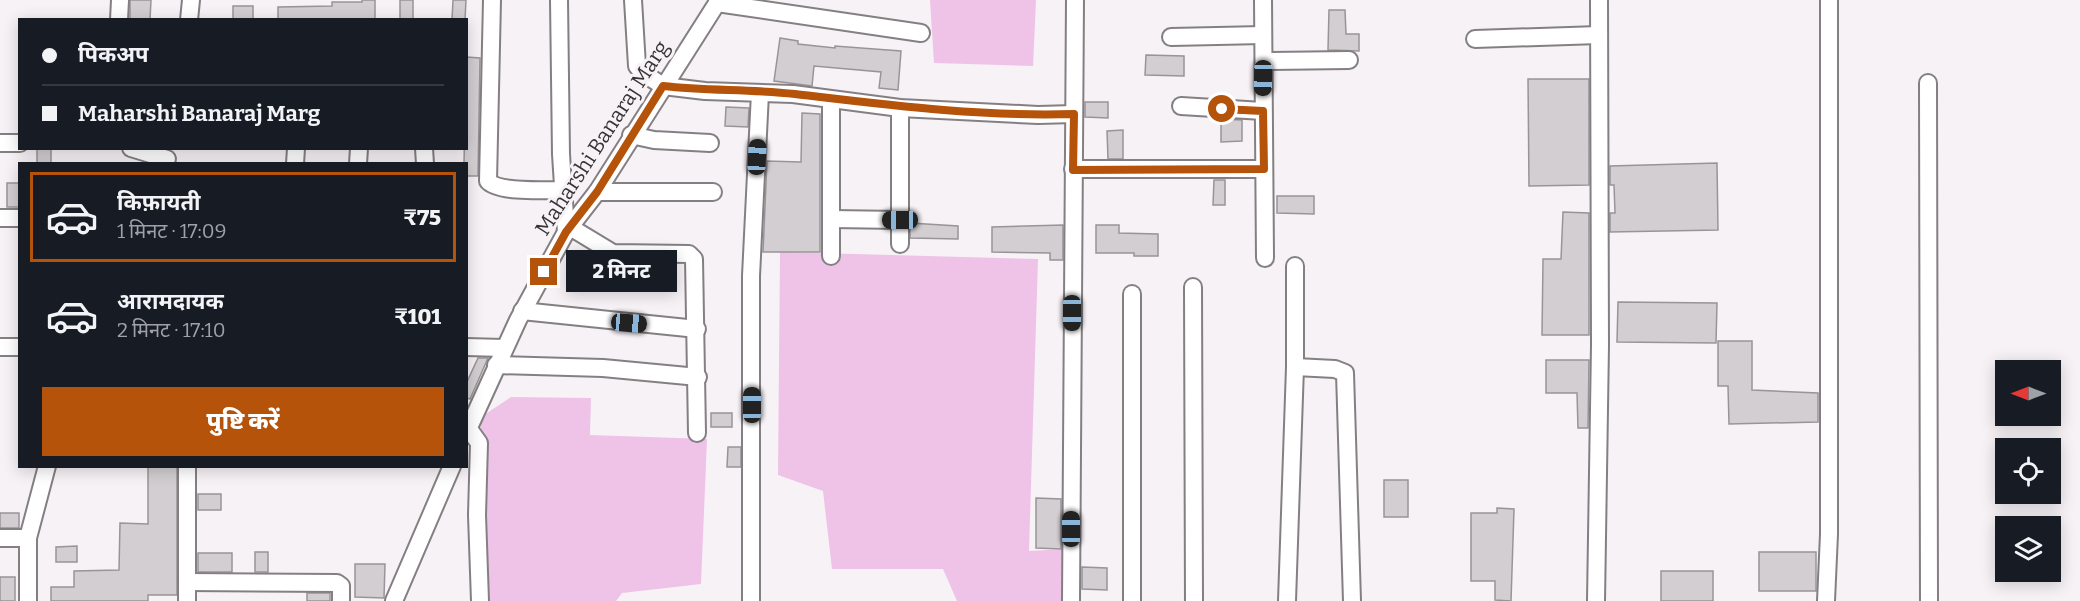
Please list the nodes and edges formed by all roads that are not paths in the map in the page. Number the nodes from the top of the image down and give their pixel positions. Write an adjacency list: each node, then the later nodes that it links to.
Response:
1 (120, 0): 11 (street)
2 (191, 0): 12 (street)
3 (492, 0): 36 (street)
4 (559, 0): 36 (street)
5 (633, 0): 21 (street)
6 (1075, 0): 27 (street)
7 (1263, 0): 14 (street)
8 (1599, 0): 15 (street)
9 (1829, 0): 79 (street)
10 (718, 1): 13 (street); 21 (street, Maharshi Banaraj Marg)
11 (119, 18)
12 (189, 18)
13 (921, 33)
14 (1263, 35): 16 (street); 19 (street)
15 (1599, 36): 17 (street); 78 (street)
16 (1171, 37)
17 (1475, 39)
18 (1349, 60): 19 (street)
19 (1264, 61): 26 (street)
20 (1928, 83): 80 (street)
21 (663, 86): 22 (street); 28 (street, Maharshi Banaraj Marg)
22 (760, 93): 23 (street); 72 (street)
23 (831, 100): 25 (street); 41 (street)
24 (1181, 106): 26 (street)
25 (900, 108): 27 (street); 42 (street)
26 (1263, 111): 34 (street)
27 (1074, 114): 35 (street)
28 (631, 135): 31 (street); 37 (street, Maharshi Banaraj Marg)
29 (0, 143): 30 (street)
30 (18, 143)
31 (710, 143)
32 (139, 150): 33 (street)
33 (168, 157)
34 (1264, 169): 35 (street); 46 (street)
35 (1073, 170): 73 (street)
36 (563, 190): 43 (street)
37 (597, 192): 38 (street); 43 (street, Maharshi Banaraj Marg)
38 (713, 192)
39 (0, 218): 40 (street)
40 (18, 218)
41 (832, 219): 42 (street); 45 (street)
42 (900, 220): 44 (street)
43 (568, 230): 50 (street, Maharshi Banaraj Marg); 51 (street)
44 (900, 244)
45 (831, 256)
46 (1265, 258)
47 (1295, 266): 57 (street)
48 (1192, 287): 75 (street)
49 (1132, 294): 74 (street)
50 (522, 311): 51 (street); 55 (street, Maharshi Banaraj Marg)
51 (697, 329): 58 (street)
52 (0, 346): 54 (street)
53 (468, 346): 55 (street)
54 (18, 347)
55 (504, 348): 56 (street, Maharshi Banaraj Marg)
56 (496, 365): 58 (street); 59 (street, Maharshi Banaraj Marg)
57 (1295, 367): 76 (street); 77 (street)
58 (698, 377): 60 (street)
59 (468, 432): 71 (street)
60 (697, 433)
61 (46, 468): 65 (street)
62 (187, 468): 66 (street)
63 (451, 468): 70 (street)
64 (0, 538): 65 (street)
65 (28, 538): 67 (street)
66 (187, 582): 68 (street); 69 (street)
67 (28, 601)
68 (187, 601)
69 (341, 601)
70 (394, 601)
71 (480, 601)
72 (751, 601)
73 (1071, 601)
74 (1132, 601)
75 (1194, 601)
76 (1287, 601)
77 (1352, 601)
78 (1596, 601)
79 (1826, 601)
80 (1929, 601)

